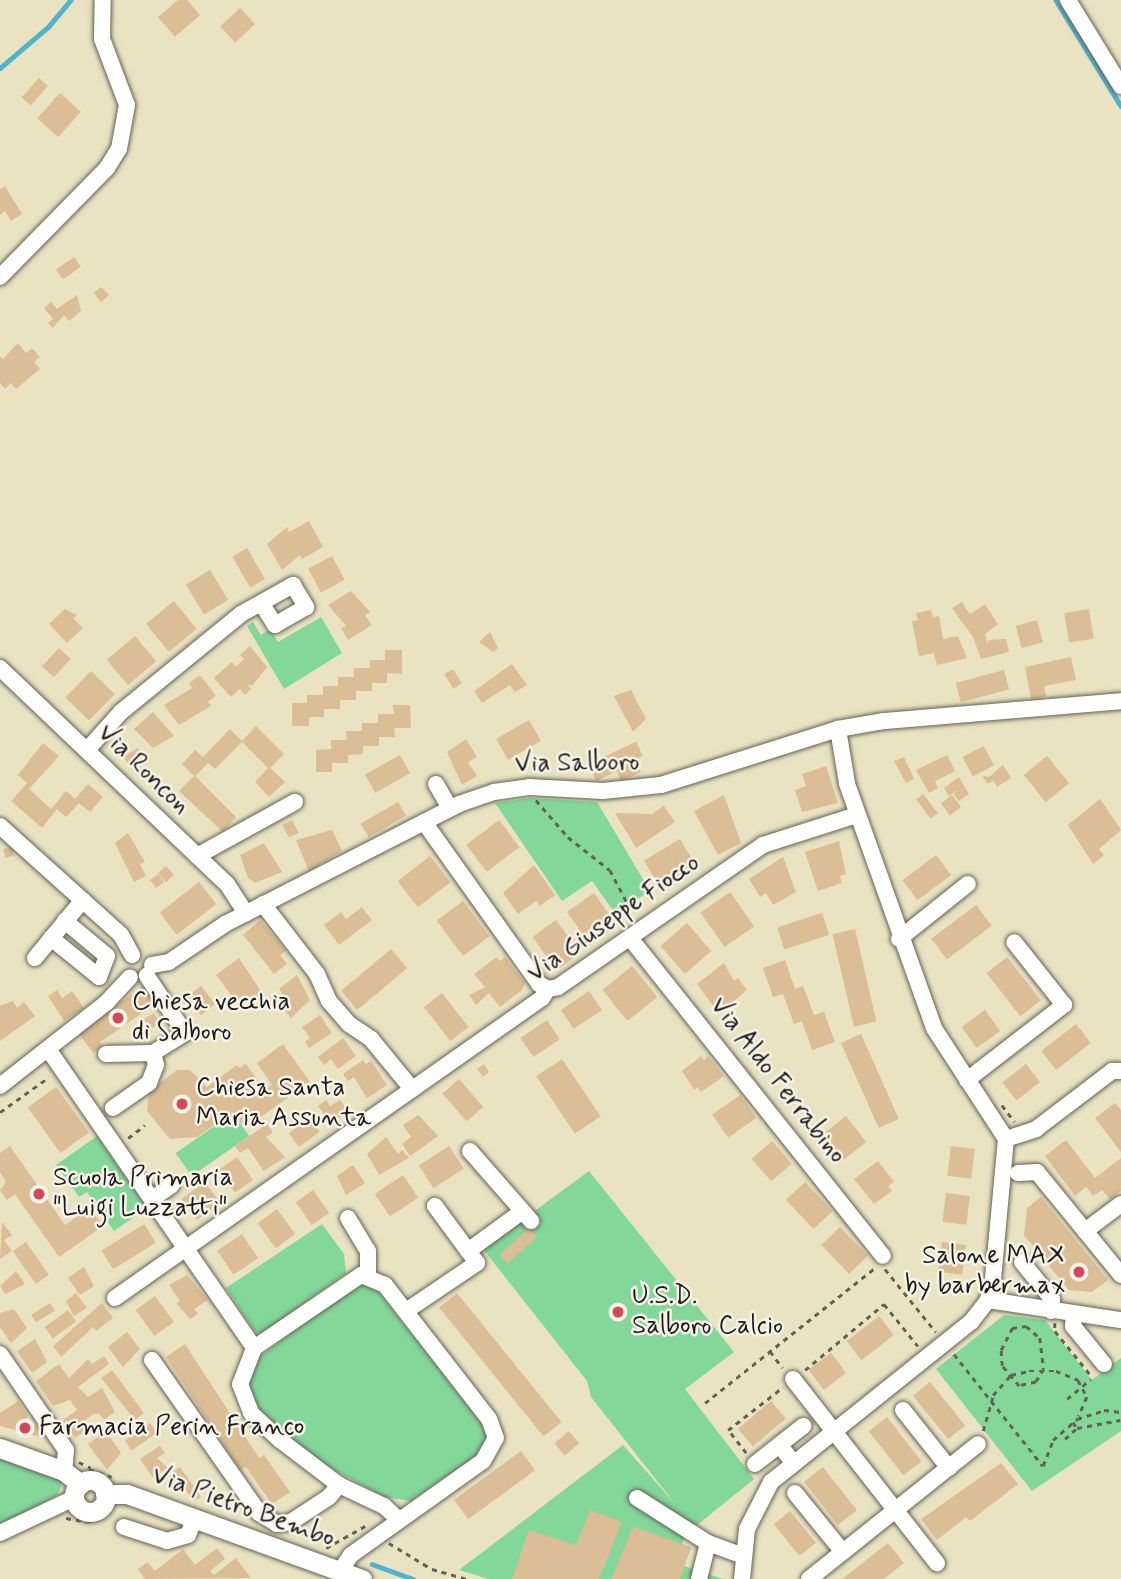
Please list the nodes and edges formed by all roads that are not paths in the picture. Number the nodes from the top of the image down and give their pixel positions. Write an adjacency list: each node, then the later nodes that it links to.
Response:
1 (103, 0): 4 (street)
2 (1069, 0): 3 (street)
3 (1121, 86)
4 (0, 277)
5 (261, 603): 5 (street); 9 (street)
6 (0, 668): 9 (street, Via Roncon)
7 (1121, 701): 8 (street, Via Salboro)
8 (838, 729): 12 (street, Via Salboro); 13 (street)
9 (87, 750): 16 (street, Via Roncon)
10 (436, 784): 12 (street)
11 (295, 802): 16 (street)
12 (450, 808): 14 (street, Via Salboro)
13 (857, 815): 23 (street, Via Giuseppe Fiocco); 24 (street)
14 (424, 822): 19 (street, Via Salboro); 30 (street)
15 (0, 826): 18 (street)
16 (197, 856): 20 (street, Via Roncon)
17 (968, 884): 24 (street)
18 (83, 900): 21 (street); 26 (street)
19 (263, 904): 20 (street, Via Salboro); 37 (street)
20 (246, 913): 28 (street, Via Salboro)
21 (65, 921): 22 (street); 22 (street)
22 (51, 938): 27 (street)
23 (630, 938): 30 (street, Via Giuseppe Fiocco); 50 (street, Via Aldo Ferrabino)
24 (900, 939): 35 (street)
25 (1014, 942): 35 (street)
26 (132, 955): 28 (street); 29 (street)
27 (35, 958)
28 (151, 976): 29 (street, Via Salboro); 32 (street)
29 (130, 977): 31 (street)
30 (548, 989): 37 (street, Via Giuseppe Fiocco)
31 (48, 1049): 36 (street); 43 (street)
32 (153, 1053): 33 (street); 38 (street)
33 (106, 1054)
34 (1121, 1071): 39 (street)
35 (967, 1080): 39 (street)
36 (0, 1086)
37 (412, 1089): 48 (street, Via Giuseppe Fiocco)
38 (113, 1108)
39 (1012, 1138): 55 (street)
40 (470, 1151): 49 (street)
41 (1018, 1173): 47 (street)
42 (172, 1185): 43 (street)
43 (152, 1199): 48 (street)
44 (1121, 1203): 47 (street)
45 (435, 1206): 49 (street)
46 (348, 1217): 52 (street)
47 (1085, 1231): 53 (street)
48 (187, 1248): 54 (street, Via Giuseppe Fiocco); 60 (street)
49 (468, 1251): 56 (street)
50 (882, 1260)
51 (1022, 1262): 57 (street)
52 (368, 1275): 56 (street); 60 (street)
53 (1121, 1275)
54 (115, 1298)
55 (988, 1300): 57 (street); 67 (street)
56 (406, 1311): 81 (street)
57 (1053, 1315): 58 (street)
58 (1074, 1315): 59 (street); 63 (street)
59 (1121, 1320)
60 (254, 1348): 75 (street)
61 (0, 1354): 74 (street)
62 (152, 1360): 75 (street)
63 (1102, 1368)
64 (793, 1379): 67 (street)
65 (903, 1410): 73 (street)
66 (803, 1426): 69 (street)
67 (834, 1431): 71 (street); 79 (street)
68 (978, 1444): 73 (street)
69 (779, 1445): 71 (street); 72 (street)
70 (0, 1448): 74 (main road)
71 (793, 1462): 86 (street)
72 (755, 1464)
73 (949, 1468): 79 (street)
74 (64, 1471): 76 (main road)
75 (339, 1485): 81 (street)
76 (77, 1491): 80 (main road, Via Pietro Bembo); 83 (street)
77 (796, 1493): 85 (street)
78 (637, 1499): 84 (street)
79 (896, 1510): 85 (street); 87 (street)
80 (195, 1518): 82 (street); 88 (main road, Via Pietro Bembo)
81 (400, 1520): 88 (street)
82 (124, 1527)
83 (0, 1533)
84 (708, 1543): 86 (street); 89 (street)
85 (843, 1552): 91 (street)
86 (743, 1556): 90 (street)
87 (937, 1563)
88 (351, 1576)
89 (699, 1579)
90 (742, 1579)
91 (809, 1579)

